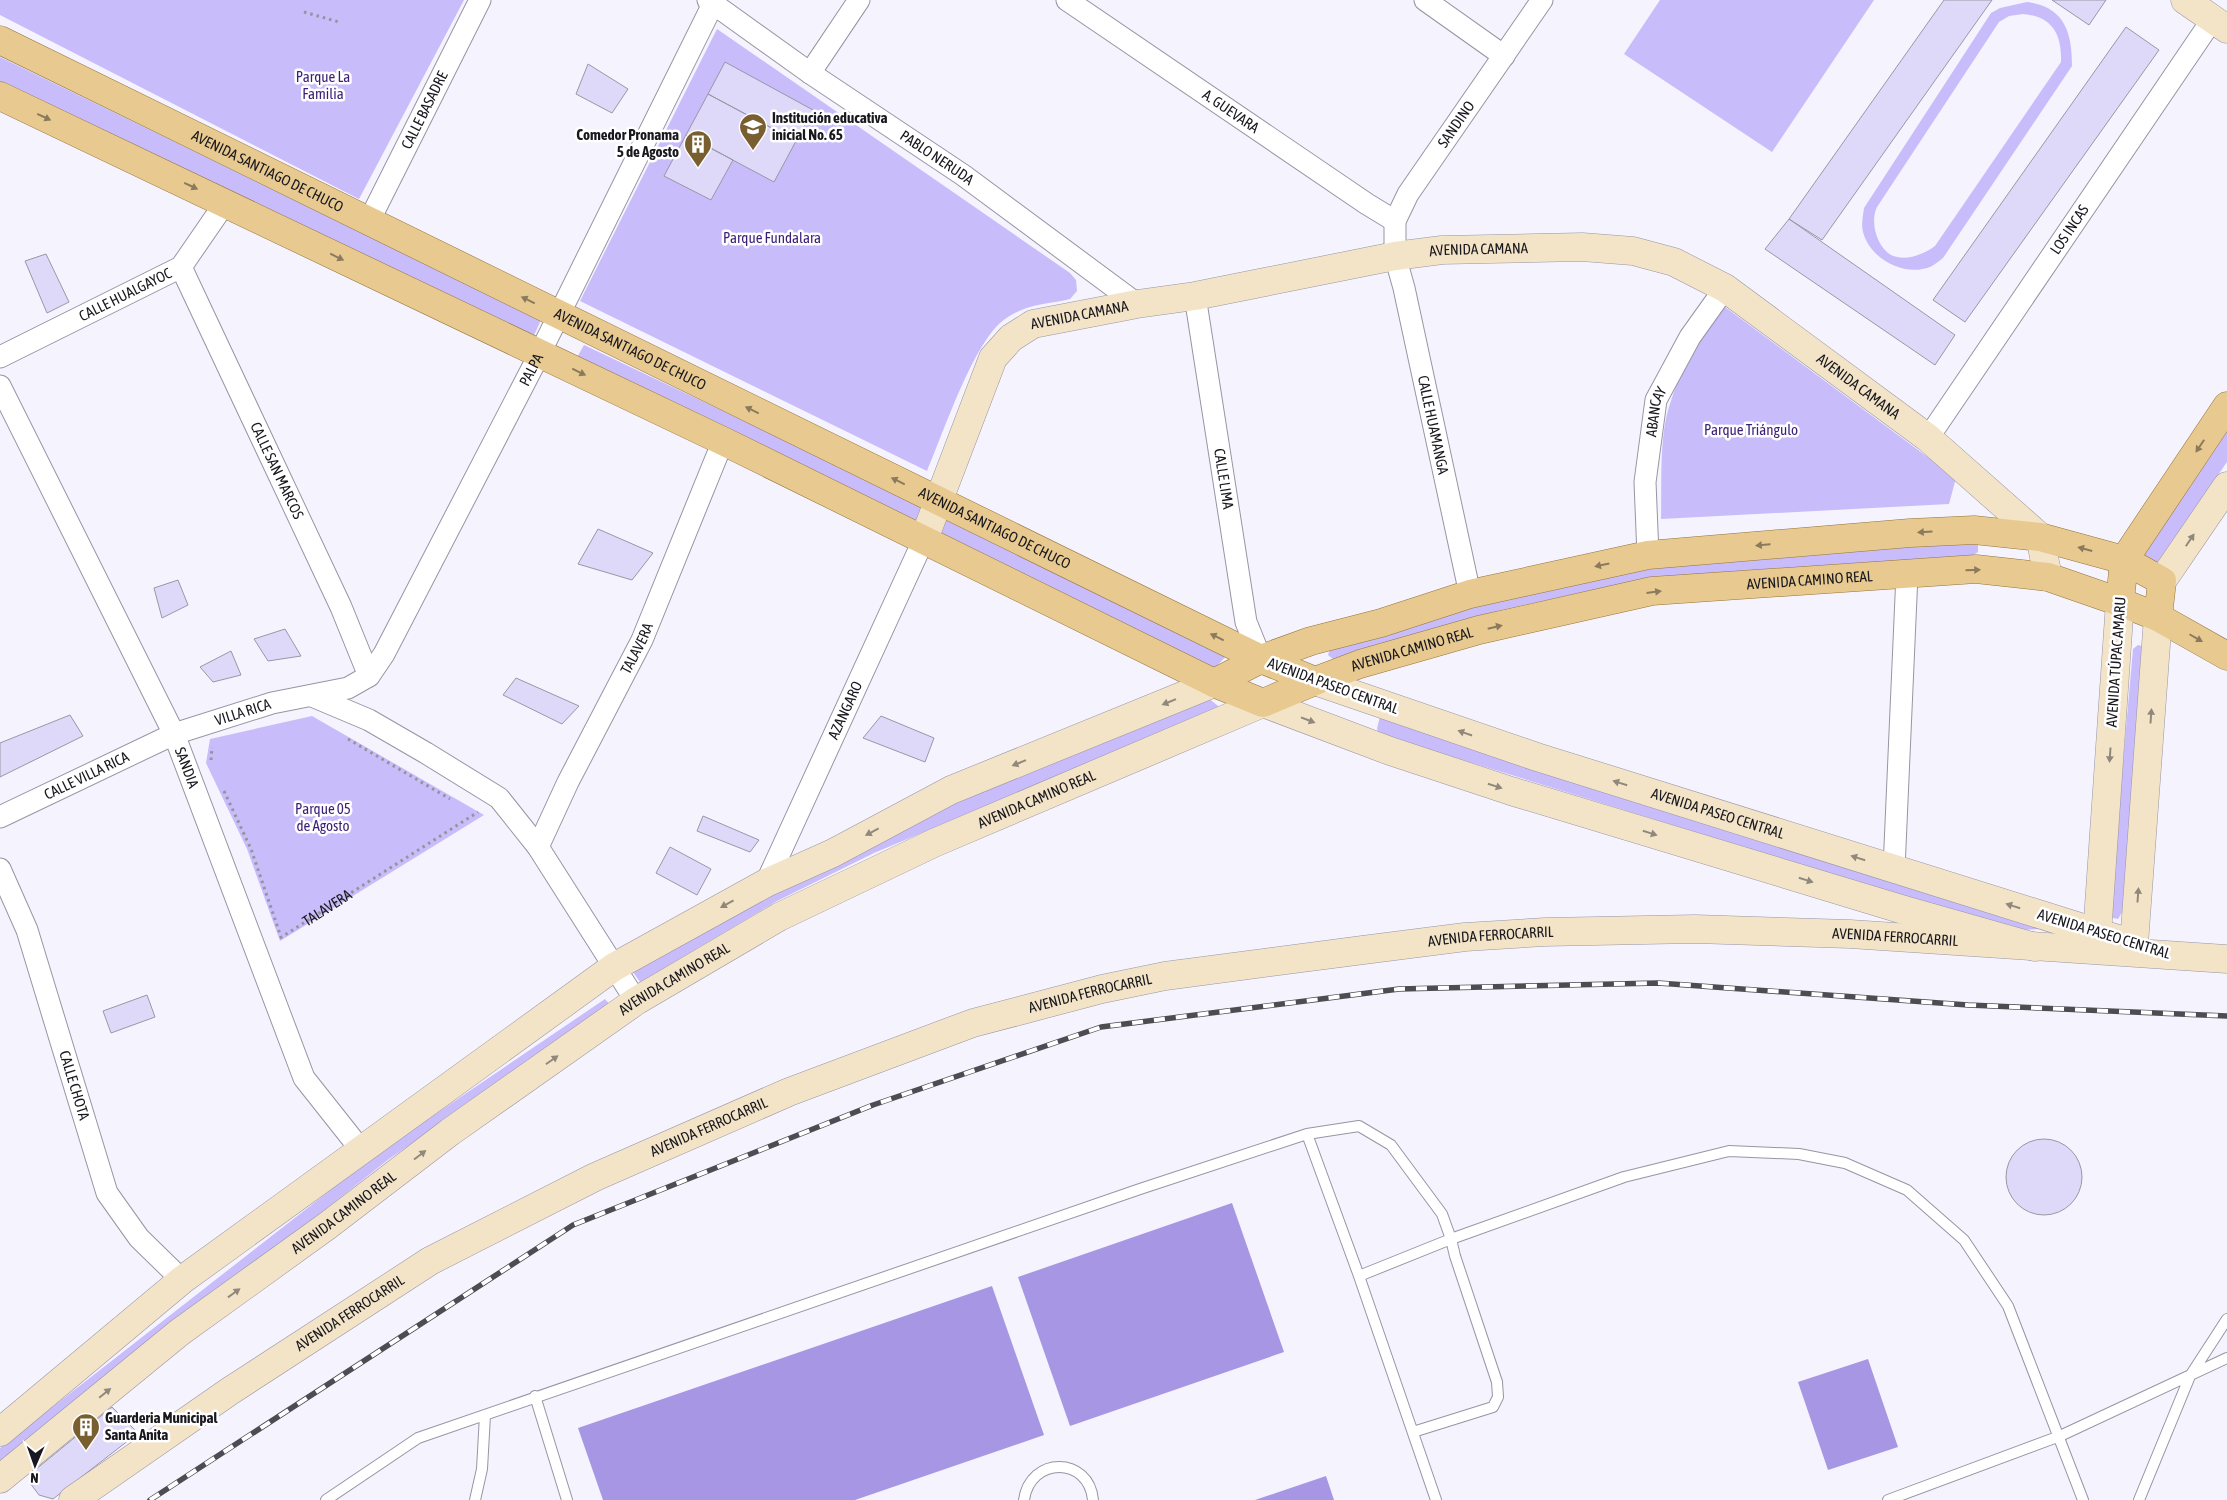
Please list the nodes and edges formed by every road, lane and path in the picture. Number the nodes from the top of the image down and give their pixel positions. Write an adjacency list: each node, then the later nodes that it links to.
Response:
1 (480, 0): 16 (street, CALLE BASADRE)
2 (860, 0): 13 (street)
3 (1067, 0): 17 (street, A. GUEVARA)
4 (1425, 0): 12 (street)
5 (1542, 0): 12 (street, SANDINO)
6 (2185, 0): 10 (street)
7 (710, 2): 13 (street, PABLO NERUDA); 23 (street, PALPA)
8 (304, 12): 9 (path)
9 (339, 22)
10 (2220, 24): 28 (street, LOS INCAS)
11 (0, 40): 16 (main road, AVENIDA SANTIAGO DE CHUCO)
12 (1504, 56): 17 (street, SANDINO)
13 (810, 73): 22 (street, PABLO NERUDA)
14 (0, 96): 15 (main road, one-way to 15)
15 (225, 203): 19 (street, CALLE HUALGAYOC); 24 (main road, one-way to 24)
16 (368, 221): 23 (main road, AVENIDA SANTIAGO DE CHUCO, one-way to 16)
17 (1395, 221): 18 (street, SANDINO)
18 (1395, 256): 20 (street, AVENIDA CAMANA); 21 (street, AVENIDA CAMANA); 39 (street, CALLE HUAMANGA)
19 (181, 267): 25 (street, CALLE HUALGAYOC); 44 (street, CALLE SAN MARCOS)
20 (1725, 288): 28 (street, AVENIDA CAMANA); 34 (street, ABANCAY)
21 (1195, 296): 22 (street, AVENIDA CAMANA); 43 (street, CALLE LIMA)
22 (1137, 304): 31 (street, AVENIDA CAMANA)
23 (558, 314): 24 (street, PALPA); 31 (main road, AVENIDA SANTIAGO DE CHUCO, one-way to 23)
24 (540, 353): 29 (main road, one-way to 29); 44 (street, PALPA)
25 (0, 357)
26 (0, 386): 49 (street, SANDIA)
27 (2227, 406): 35 (main road, AVENIDA TÚPAC AMARU, one-way to 35)
28 (1928, 438): 32 (street, AVENIDA CAMANA)
29 (723, 441): 33 (main road); 59 (street, TALAVERA)
30 (2227, 486): 38 (street, one-way to 30)
31 (939, 501): 33 (street, AVENIDA CAMANA); 43 (main road, AVENIDA SANTIAGO DE CHUCO, one-way to 31)
32 (2040, 537): 34 (main road, one-way to 34); 35 (main road, one-way to 32); 37 (street)
33 (924, 539): 46 (main road); 62 (street, AZANGARO)
34 (1648, 555): 39 (main road, one-way to 39)
35 (2124, 560): 38 (main road); 40 (main road, AVENIDA TÚPAC AMARU)
36 (1907, 574): 37 (main road, AVENIDA CAMINO REAL, one-way to 37); 45 (main road, AVENIDA CAMINO REAL, one-way to 36); 61 (street)
37 (2048, 577): 40 (main road, AVENIDA CAMINO REAL)
38 (2162, 581): 41 (main road)
39 (1470, 594): 43 (main road)
40 (2120, 602): 41 (main road, AVENIDA CAMINO REAL); 64 (street, AVENIDA TÚPAC AMARU, one-way to 64)
41 (2158, 617): 42 (main road, AVENIDA CAMINO REAL, one-way to 42); 65 (street, one-way to 41)
42 (2227, 656)
43 (1261, 659): 45 (main road, AVENIDA PASEO CENTRAL); 46 (main road)
44 (369, 676): 47 (street, PALPA)
45 (1315, 681): 48 (main road, AVENIDA CAMINO REAL); 61 (street, AVENIDA PASEO CENTRAL, one-way to 45)
46 (1214, 683): 48 (main road); 62 (street, one-way to 62)
47 (312, 696): 49 (street, VILLA RICA); 54 (street)
48 (1263, 703): 66 (street, one-way to 66); 71 (street, AVENIDA CAMINO REAL)
49 (174, 734): 58 (street, CALLE VILLA RICA); 67 (street, SANDIA)
50 (345, 738): 55 (path)
51 (214, 740): 52 (path)
52 (211, 763)
53 (223, 789): 63 (path)
54 (499, 798): 57 (path, TALAVERA); 59 (street)
55 (451, 800)
56 (467, 809): 57 (path)
57 (475, 814): 63 (path, TALAVERA)
58 (0, 818)
59 (538, 847): 70 (street)
60 (0, 869): 76 (street, CALLE CHOTA)
61 (1894, 869): 64 (street, AVENIDA PASEO CENTRAL, one-way to 61)
62 (766, 882): 70 (street, one-way to 70)
63 (281, 937): 67 (path, TALAVERA)
64 (2096, 941): 65 (street, AVENIDA PASEO CENTRAL); 66 (street, AVENIDA FERROCARRIL); 68 (street, AVENIDA FERROCARRIL)
65 (2134, 944): 68 (street, AVENIDA PASEO CENTRAL)
66 (2035, 947): 86 (street, AVENIDA FERROCARRIL)
67 (257, 954): 73 (street, SANDIA)
68 (2177, 957): 69 (street, AVENIDA FERROCARRIL)
69 (2227, 959)
70 (614, 967): 71 (street); 73 (street)
71 (636, 1000): 85 (street, AVENIDA CAMINO REAL, one-way to 71)
72 (1307, 1134): 74 (lane); 75 (lane); 80 (lane)
73 (361, 1150): 76 (street)
74 (1452, 1239): 75 (lane); 83 (lane); 84 (lane)
75 (1359, 1276): 83 (lane)
76 (182, 1280): 82 (street)
77 (2227, 1319): 79 (lane)
78 (2227, 1358): 79 (lane)
79 (2190, 1376): 84 (lane); 95 (lane)
80 (536, 1396): 81 (lane); 89 (lane)
81 (484, 1415): 87 (lane); 88 (lane)
82 (3, 1423)
83 (1413, 1432): 92 (lane)
84 (2060, 1436): 93 (lane); 94 (lane)
85 (0, 1479)
86 (74, 1500)
87 (326, 1500)
88 (475, 1500)
89 (567, 1500)
90 (1024, 1500): 91 (lane)
91 (1093, 1500)
92 (1436, 1500)
93 (1888, 1500)
94 (2083, 1500)
95 (2139, 1500)

